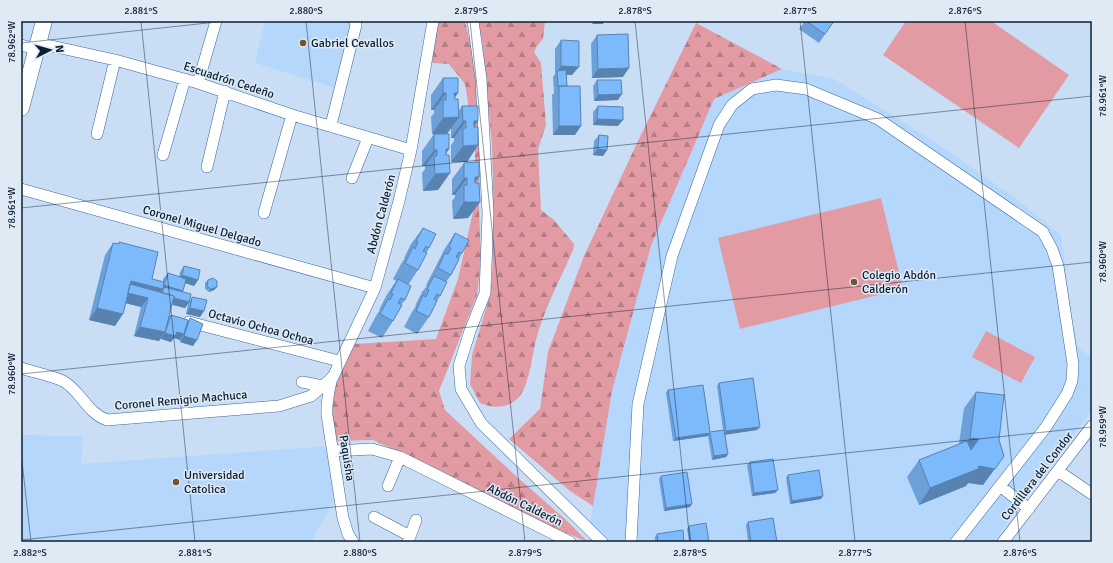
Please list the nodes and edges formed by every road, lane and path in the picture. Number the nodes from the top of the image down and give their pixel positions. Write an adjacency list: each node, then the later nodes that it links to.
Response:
1 (44, 21): 6 (main road)
2 (216, 21): 9 (street)
3 (355, 21): 13 (street)
4 (433, 21): 16 (street, Abdón Calderón)
5 (472, 21): 43 (street)
6 (32, 46): 7 (street, Escuadrón Cedeño); 11 (main road)
7 (115, 60): 8 (street, Escuadrón Cedeño); 14 (street)
8 (184, 79): 9 (street, Escuadrón Cedeño); 17 (street)
9 (198, 83): 10 (street, Escuadrón Cedeño)
10 (225, 91): 12 (street, Escuadrón Cedeño); 18 (street)
11 (21, 108)
12 (292, 115): 13 (street, Escuadrón Cedeño); 21 (street)
13 (331, 125): 15 (street, Escuadrón Cedeño)
14 (97, 134)
15 (368, 138): 16 (street, Escuadrón Cedeño); 19 (street)
16 (411, 150): 22 (street, Abdón Calderón)
17 (164, 155)
18 (207, 166)
19 (352, 178)
20 (21, 189): 22 (street, Coronel Miguel Delgado)
21 (264, 213)
22 (375, 288): 24 (street, Abdón Calderón)
23 (175, 318): 24 (street, Octavio Ochoa Ochoa)
24 (339, 361): 26 (street, Abdón Calderón)
25 (21, 368): 29 (street, Coronel Remigio Machuca)
26 (332, 377): 28 (street, Abdón Calderón); 31 (street, Paquisha)
27 (302, 382): 28 (street)
28 (322, 386): 29 (street, Abdón Calderón)
29 (311, 396)
30 (1091, 428): 33 (street, Cordillera del Condor)
31 (334, 451): 32 (street, Abdón Calderón); 41 (street, Paquisha)
32 (400, 457): 34 (street); 42 (street, Abdón Calderón)
33 (1058, 471): 36 (street); 37 (street, Cordillera del Condor)
34 (388, 486)
35 (1000, 486): 37 (street); 44 (street); 45 (street)
36 (1092, 494)
37 (1029, 509): 46 (street, Cordillera del Condor)
38 (374, 516): 40 (street)
39 (416, 520): 40 (street)
40 (409, 539)
41 (352, 542)
42 (570, 542)
43 (602, 542)
44 (631, 542)
45 (956, 542)
46 (1003, 542)

